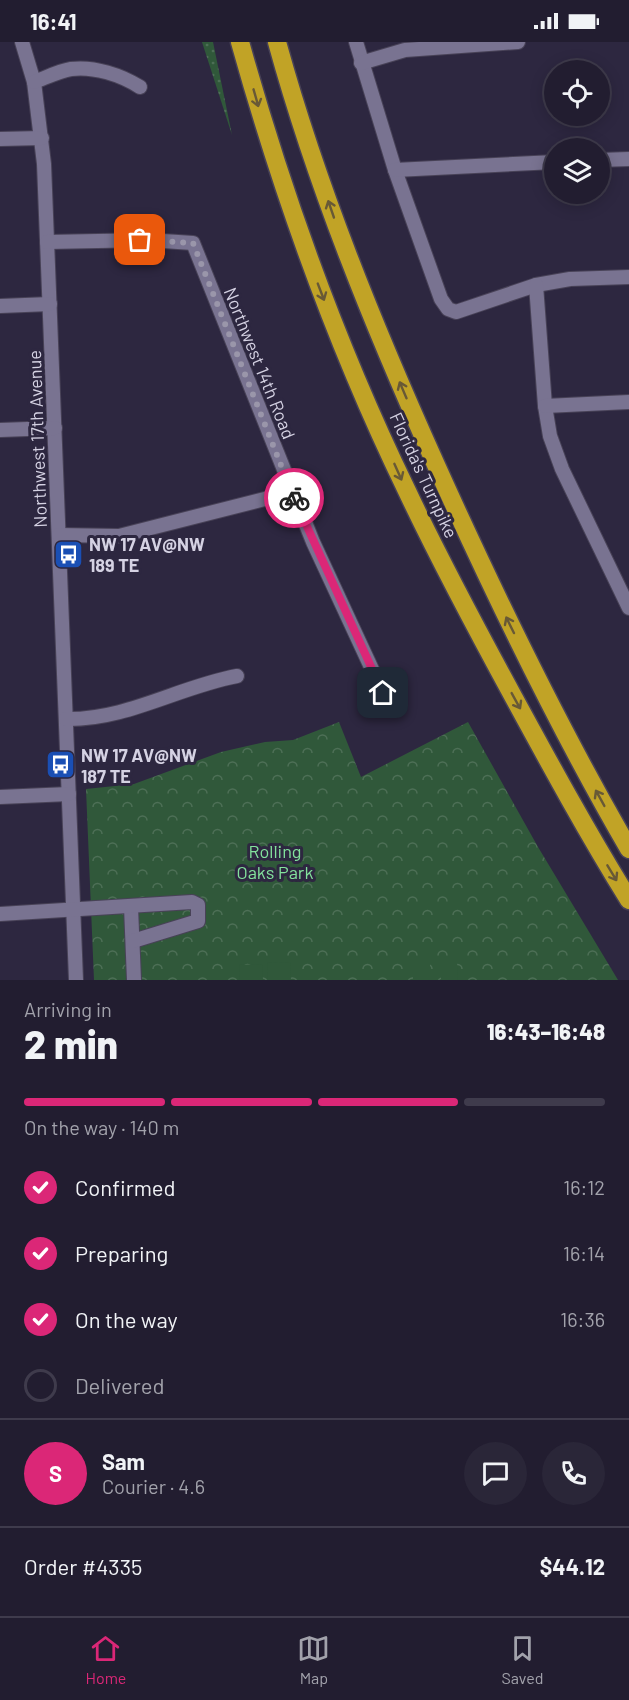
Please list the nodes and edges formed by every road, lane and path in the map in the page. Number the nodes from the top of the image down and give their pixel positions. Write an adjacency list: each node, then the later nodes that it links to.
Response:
1 (22, 42): 8 (street, Northwest 17th Avenue)
2 (240, 42): 35 (highway, Florida's Turnpike, one-way to 35)
3 (277, 42): 10 (highway, Florida's Turnpike)
4 (289, 42): 10 (highway)
5 (356, 42): 7 (street)
6 (518, 42): 7 (street)
7 (361, 63): 16 (street)
8 (34, 82): 9 (street); 11 (street, Northwest 17th Avenue)
9 (140, 87)
10 (306, 136): 34 (highway, Florida's Turnpike, one-way to 10)
11 (42, 138): 12 (street); 17 (street, Northwest 17th Avenue)
12 (0, 139)
13 (629, 159): 14 (street)
14 (610, 160)
15 (544, 163): 16 (street)
16 (395, 170): 19 (street)
17 (47, 242): 20 (street, Northwest 17th Avenue); 26 (street, Northwest 14th Road)
18 (629, 277): 19 (street)
19 (536, 285): 23 (street)
20 (50, 304): 21 (street); 24 (street, Northwest 17th Avenue)
21 (0, 306)
22 (629, 402): 23 (street)
23 (544, 406): 28 (street)
24 (55, 428): 25 (street); 27 (street, Northwest 17th Avenue)
25 (0, 430)
26 (292, 492): 27 (street); 30 (street, Northwest 14th Road)
27 (59, 536): 31 (street, Northwest 17th Avenue)
28 (629, 608)
29 (237, 676): 31 (street)
30 (383, 693)
31 (66, 719): 32 (street, Northwest 17th Avenue)
32 (69, 794): 33 (street); 37 (street, Northwest 17th Avenue)
33 (0, 797)
34 (629, 849)
35 (629, 900)
36 (131, 907): 37 (street); 39 (street); 39 (street)
37 (74, 910): 38 (street); 40 (street, Northwest 17th Avenue)
38 (0, 914)
39 (133, 941): 41 (street)
40 (76, 980)
41 (134, 980)

